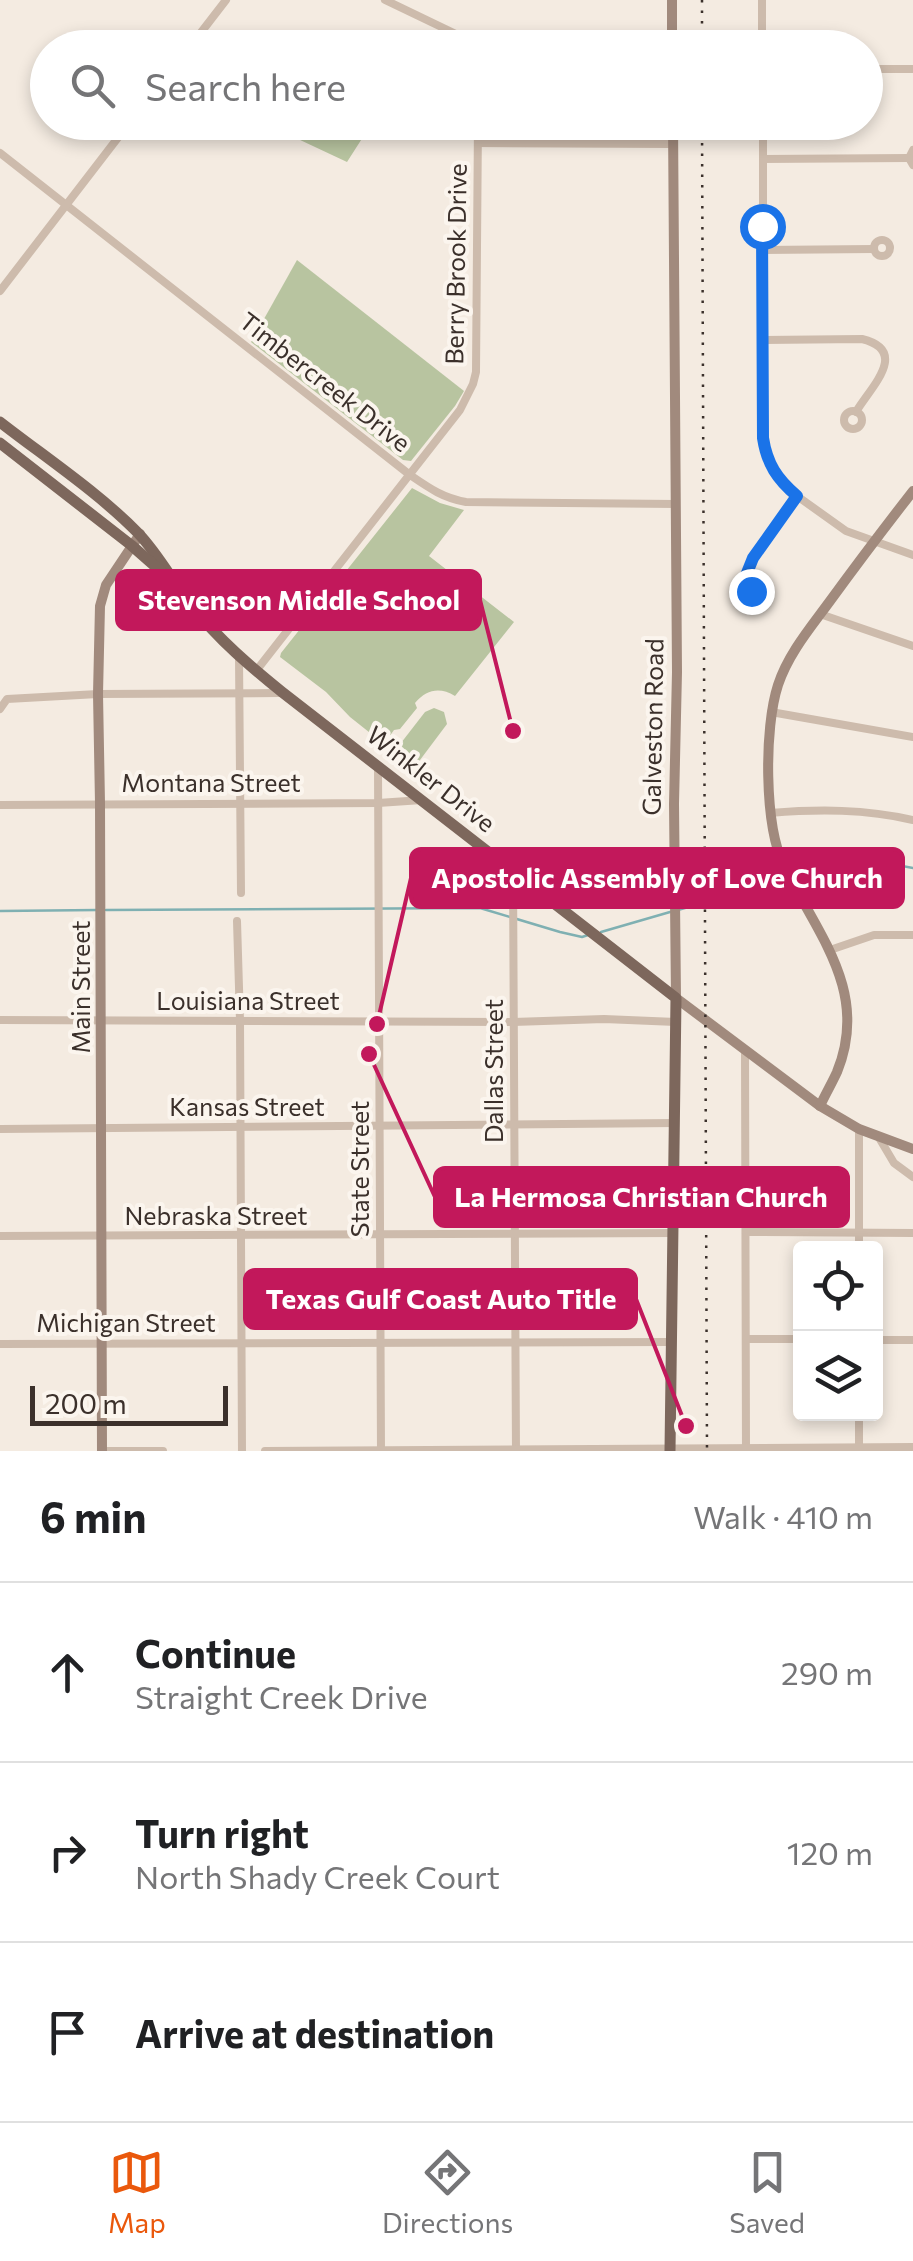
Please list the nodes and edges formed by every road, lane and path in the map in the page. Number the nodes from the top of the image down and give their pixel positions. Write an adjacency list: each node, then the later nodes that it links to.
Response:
1 (226, 0): 5 (street)
2 (384, 0): 6 (street)
3 (672, 0): 7 (street)
4 (762, 0): 8 (street)
5 (202, 30)
6 (447, 30)
7 (672, 30)
8 (762, 30)
9 (883, 69): 10 (street)
10 (913, 69)
11 (116, 140): 19 (street)
12 (672, 140): 15 (street, Galveston Road)
13 (762, 140): 18 (street)
14 (478, 143): 15 (street); 27 (street, Berry Brook Drive)
15 (672, 144): 30 (street, Galveston Road)
16 (0, 153): 19 (street, Timbercreek Drive)
17 (912, 158): 18 (street)
18 (763, 159): 21 (street)
19 (66, 206): 22 (street); 27 (street, Timbercreek Drive)
20 (874, 249): 21 (street)
21 (762, 250): 23 (street)
22 (0, 291)
23 (763, 340): 24 (street); 29 (street)
24 (856, 412)
25 (0, 422): 31 (main road, Winkler Drive)
26 (0, 443): 31 (main road, Winkler Drive)
27 (410, 475): 30 (street, Timbercreek Drive); 38 (street, Berry Brook Drive)
28 (913, 491): 32 (street)
29 (797, 496): 32 (street); 34 (street)
30 (676, 504): 58 (street, Galveston Road)
31 (135, 540): 37 (main road, Winkler Drive); 40 (street, Main Street)
32 (874, 542): 33 (street); 35 (street)
33 (913, 555)
34 (745, 578)
35 (820, 614): 36 (street); 43 (street)
36 (913, 646)
37 (239, 656): 38 (main road, Winkler Drive); 41 (street)
38 (256, 671): 39 (main road, Winkler Drive)
39 (282, 692): 41 (street); 45 (main road, Winkler Drive)
40 (98, 694): 41 (street); 42 (street); 47 (street, Main Street)
41 (240, 694): 48 (street)
42 (0, 709)
43 (771, 712): 44 (street); 51 (street)
44 (913, 737)
45 (378, 766): 46 (main road, Winkler Drive); 49 (street, State Street)
46 (422, 800): 49 (street, Montana Street); 53 (main road, Winkler Drive)
47 (100, 803): 48 (street, Montana Street); 50 (street, Montana Street); 60 (street, Main Street)
48 (239, 803): 49 (street, Montana Street); 54 (street)
49 (378, 803): 62 (street, State Street)
50 (0, 804)
51 (770, 813): 52 (street); 57 (street)
52 (913, 820)
53 (512, 871): 58 (main road, Winkler Drive); 63 (street, Dallas Street)
54 (241, 894)
55 (237, 921): 61 (street)
56 (913, 935): 57 (street)
57 (830, 950): 66 (street)
58 (676, 998): 64 (main road, Galveston Road); 65 (street)
59 (0, 1020): 60 (street, Louisiana Street)
60 (101, 1021): 61 (street, Louisiana Street); 71 (street, Main Street)
61 (240, 1021): 62 (street, Louisiana Street); 69 (street)
62 (379, 1022): 63 (street, Louisiana Street); 70 (street, State Street)
63 (514, 1022): 64 (street, Louisiana Street); 68 (street, Dallas Street)
64 (676, 1022): 67 (main road, Galveston Road)
65 (745, 1051): 66 (street); 77 (street)
66 (820, 1106): 72 (street)
67 (674, 1123): 68 (street, Kansas Street); 81 (main road, Galveston Road)
68 (514, 1124): 70 (street, Kansas Street); 80 (street, Dallas Street)
69 (241, 1126): 70 (street, Kansas Street); 71 (street, Kansas Street); 85 (street)
70 (380, 1126): 82 (street, State Street)
71 (102, 1128): 73 (street, Kansas Street); 84 (street, Main Street)
72 (859, 1128): 74 (street); 78 (street)
73 (0, 1129)
74 (878, 1136): 75 (street); 76 (street)
75 (913, 1149)
76 (913, 1177)
77 (746, 1232): 78 (street); 87 (street)
78 (859, 1233): 79 (street); 86 (street)
79 (913, 1233)
80 (515, 1234): 81 (street, Nebraska Street); 82 (street, Nebraska Street); 93 (street, Dallas Street)
81 (673, 1234): 94 (main road, Galveston Road)
82 (380, 1235): 85 (street, Nebraska Street); 92 (street, State Street)
83 (0, 1236): 84 (street, Nebraska Street)
84 (102, 1236): 85 (street, Nebraska Street); 95 (street, Main Street)
85 (241, 1236): 91 (street)
86 (859, 1241)
87 (746, 1339): 88 (street); 99 (street)
88 (793, 1340)
89 (883, 1340): 90 (street)
90 (913, 1340)
91 (242, 1342): 92 (street, Michigan Street); 95 (street, Michigan Street); 105 (street)
92 (380, 1342): 93 (street, Michigan Street); 107 (street, State Street)
93 (515, 1342): 94 (street, Michigan Street); 101 (street, Dallas Street)
94 (672, 1342): 102 (main road, Galveston Road)
95 (102, 1343): 96 (street, Michigan Street); 103 (street, Main Street)
96 (0, 1344)
97 (859, 1421): 100 (street)
98 (913, 1447): 100 (street)
99 (746, 1449): 100 (street); 102 (street)
100 (859, 1449)
101 (516, 1450): 102 (street); 107 (street)
102 (670, 1450)
103 (102, 1451): 104 (street)
104 (163, 1451)
105 (242, 1451)
106 (265, 1451): 107 (street)
107 (381, 1451)

